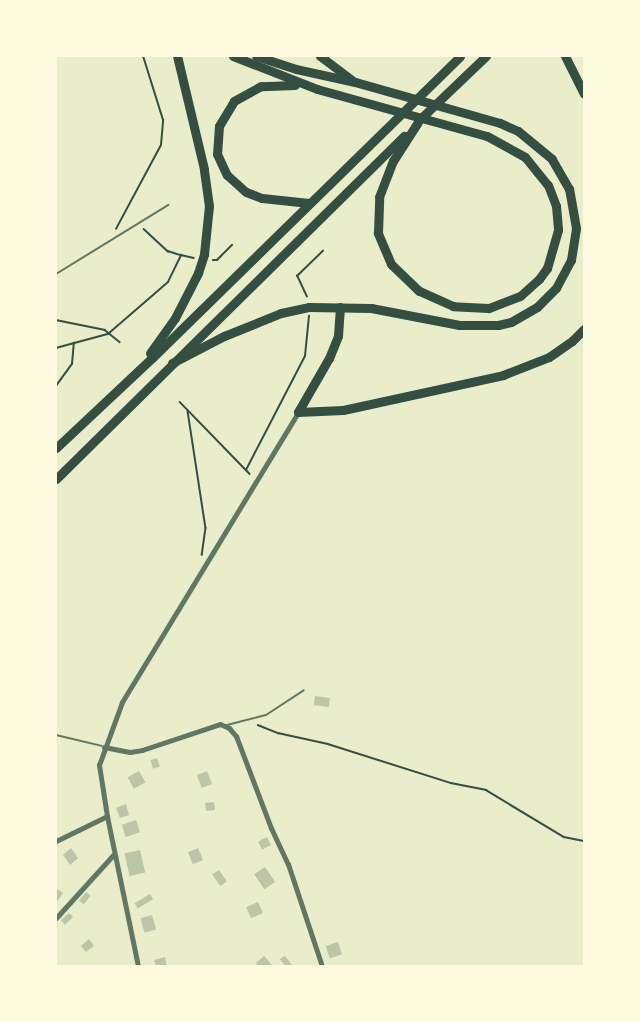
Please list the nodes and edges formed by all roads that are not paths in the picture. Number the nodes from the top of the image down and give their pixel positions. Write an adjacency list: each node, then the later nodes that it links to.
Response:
1 (177, 56): 20 (highway)
2 (233, 56): 11 (highway)
3 (256, 56): 9 (highway)
4 (320, 56): 9 (highway)
5 (449, 56): 10 (highway)
6 (460, 56): 10 (highway)
7 (486, 56): 13 (highway)
8 (565, 56): 12 (highway)
9 (355, 82): 17 (highway)
10 (427, 87): 14 (highway)
11 (317, 88): 13 (highway); 14 (highway)
12 (585, 94)
13 (418, 122): 19 (highway)
14 (309, 203): 20 (highway)
15 (168, 205): 16 (lane)
16 (56, 274)
17 (340, 307): 19 (highway); 21 (highway)
18 (585, 329): 21 (highway)
19 (172, 363): 23 (highway)
20 (104, 402): 22 (highway)
21 (298, 412): 27 (street)
22 (56, 448)
23 (56, 479)
24 (304, 690): 25 (lane)
25 (224, 726): 27 (street); 33 (street)
26 (56, 735): 27 (lane)
27 (105, 747): 28 (street)
28 (107, 816): 29 (street); 30 (street)
29 (56, 841)
30 (114, 854): 31 (street); 32 (street)
31 (56, 918)
32 (138, 966)
33 (322, 966)

